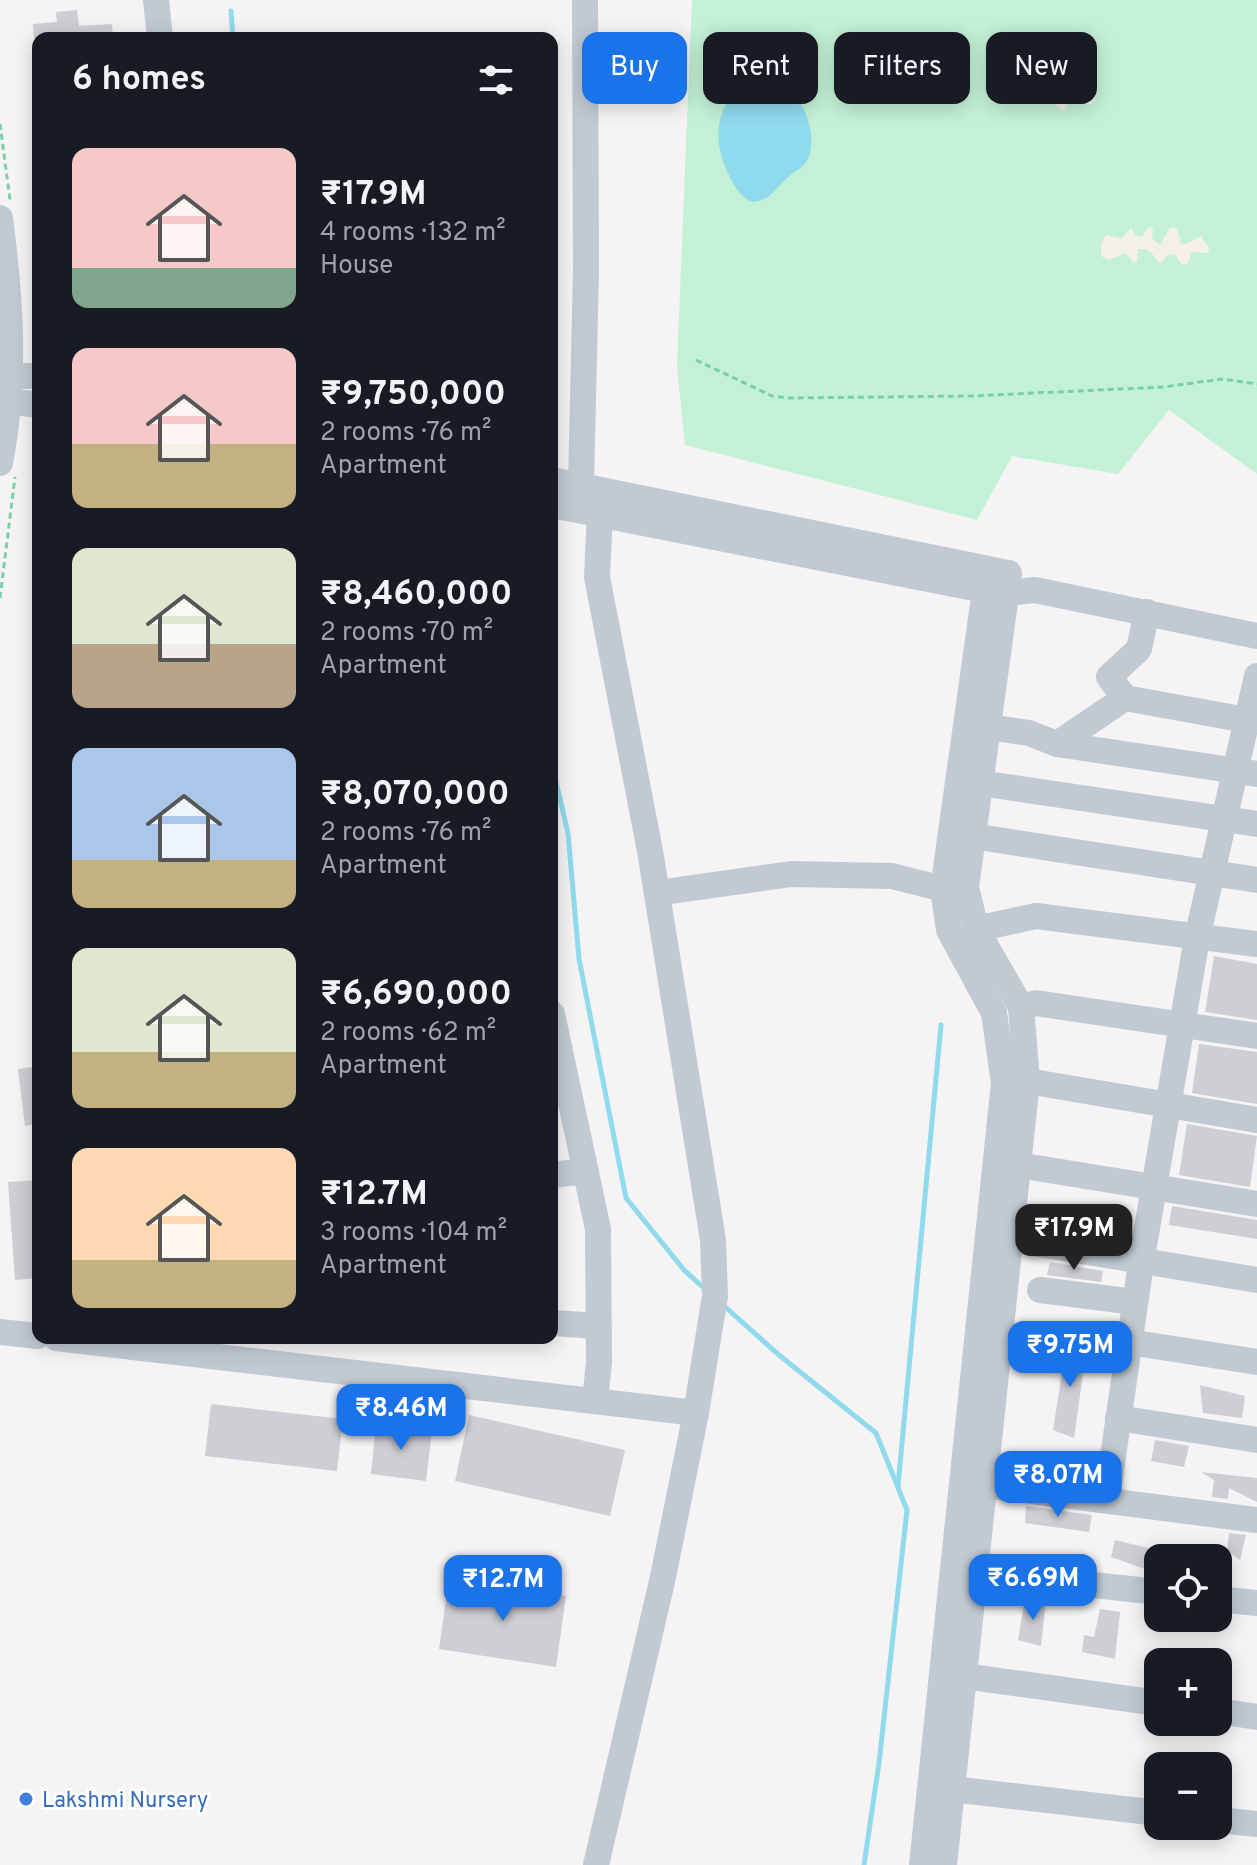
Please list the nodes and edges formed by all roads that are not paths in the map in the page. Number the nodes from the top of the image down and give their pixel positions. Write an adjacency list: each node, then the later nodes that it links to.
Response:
1 (156, 0): 3 (street)
2 (585, 0): 10 (street)
3 (159, 32)
4 (0, 218): 6 (street)
5 (32, 378): 6 (street)
6 (5, 388): 7 (street); 8 (street)
7 (32, 402)
8 (0, 463)
9 (558, 482): 10 (street)
10 (594, 496): 11 (street); 12 (street); 28 (street)
11 (558, 504)
12 (997, 581): 13 (street); 18 (street); 27 (street)
13 (1147, 612): 14 (street); 16 (street)
14 (1257, 636)
15 (1257, 676): 17 (street)
16 (1125, 698): 17 (street); 19 (street)
17 (1252, 721): 20 (street)
18 (988, 727): 19 (street); 21 (street)
19 (1057, 744): 20 (street)
20 (1246, 772): 22 (street)
21 (980, 783): 22 (street); 24 (street)
22 (1224, 818): 23 (street); 25 (street)
23 (1257, 824)
24 (972, 836): 25 (street); 29 (street)
25 (1211, 872): 26 (street); 30 (street)
26 (1257, 880)
27 (943, 889): 28 (street); 44 (street)
28 (657, 893): 57 (street)
29 (976, 929): 30 (street); 32 (street)
30 (1197, 938): 31 (street); 33 (street)
31 (1257, 944)
32 (1021, 1007): 33 (street); 36 (street)
33 (1182, 1023): 34 (street); 37 (street)
34 (1257, 1036)
35 (558, 1042): 40 (street)
36 (1027, 1081): 37 (street); 39 (street)
37 (1168, 1105): 38 (street); 42 (street)
38 (1257, 1120)
39 (1018, 1165): 42 (street); 44 (street)
40 (586, 1171): 41 (street); 50 (street)
41 (558, 1174)
42 (1154, 1186): 43 (street); 45 (street)
43 (1257, 1204)
44 (999, 1238): 45 (street); 60 (street); 76 (street)
45 (1141, 1263): 46 (street); 48 (street)
46 (1257, 1280)
47 (1040, 1290): 48 (street)
48 (1135, 1302): 53 (street)
49 (558, 1323): 50 (street)
50 (598, 1326): 56 (street)
51 (0, 1332): 52 (street)
52 (32, 1335)
53 (1129, 1342): 55 (street); 58 (street)
54 (107, 1344): 56 (street)
55 (1257, 1362)
56 (595, 1401): 57 (street)
57 (696, 1413): 75 (street)
58 (1118, 1418): 59 (street); 61 (street)
59 (1257, 1440)
60 (984, 1485): 61 (street); 63 (street)
61 (1107, 1498): 62 (street)
62 (1257, 1520)
63 (975, 1572): 64 (street); 67 (street)
64 (1144, 1590)
65 (1232, 1600): 66 (street)
66 (1257, 1603)
67 (964, 1676): 68 (street); 71 (street)
68 (1144, 1701)
69 (1232, 1713): 70 (street)
70 (1257, 1717)
71 (952, 1789): 72 (street); 77 (street)
72 (1144, 1811)
73 (1232, 1821): 74 (street)
74 (1257, 1824)
75 (596, 1865)
76 (922, 1865)
77 (944, 1865)

